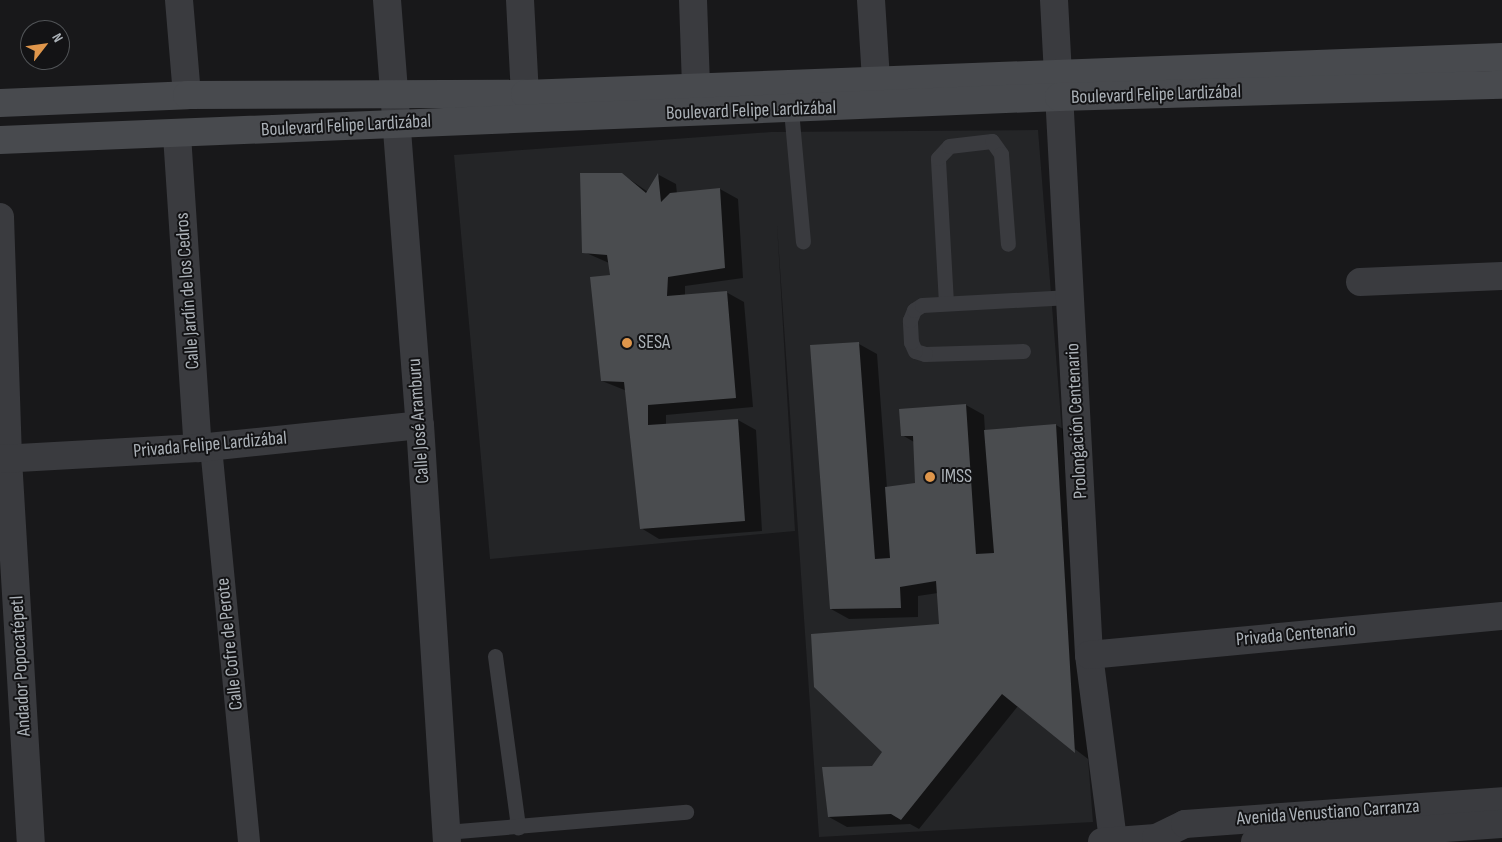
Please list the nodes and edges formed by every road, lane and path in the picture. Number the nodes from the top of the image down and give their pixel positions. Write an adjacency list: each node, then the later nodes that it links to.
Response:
1 (179, 0): 17 (street)
2 (387, 0): 15 (street, Calle José Aramburu)
3 (520, 0): 16 (street)
4 (693, 0): 13 (street)
5 (871, 0): 9 (street)
6 (1054, 0): 10 (street, Prolongación Centenario)
7 (1502, 56): 8 (main road, Boulevard Felipe Lardizábal)
8 (1371, 61): 10 (main road, Boulevard Felipe Lardizábal); 14 (main road)
9 (876, 80): 10 (main road, Boulevard Felipe Lardizábal); 12 (main road, Boulevard Felipe Lardizábal)
10 (1058, 85): 14 (main road, Boulevard Felipe Lardizábal); 19 (main road, Boulevard Felipe Lardizábal); 29 (street, Prolongación Centenario)
11 (1502, 85): 14 (main road, Boulevard Felipe Lardizábal)
12 (729, 86): 13 (main road, Boulevard Felipe Lardizábal); 20 (main road)
13 (696, 87): 16 (main road, Boulevard Felipe Lardizábal)
14 (1374, 89)
15 (394, 94): 16 (main road, Boulevard Felipe Lardizábal); 17 (main road, Boulevard Felipe Lardizábal); 21 (street, Calle José Aramburu)
16 (525, 94)
17 (187, 95): 18 (main road, Boulevard Felipe Lardizábal)
18 (0, 103)
19 (791, 110): 20 (main road, Boulevard Felipe Lardizábal); 25 (lane)
20 (732, 112): 21 (main road, Boulevard Felipe Lardizábal)
21 (396, 123): 22 (main road, Boulevard Felipe Lardizábal); 32 (street, Calle José Aramburu)
22 (177, 134): 23 (main road, Boulevard Felipe Lardizábal); 33 (street, Calle Jardín de los Cedros)
23 (0, 140)
24 (0, 216): 34 (street, Andador Popocatépetl)
25 (803, 241)
26 (1008, 244): 30 (lane)
27 (1502, 276): 28 (street)
28 (1360, 282)
29 (1070, 297): 30 (lane); 36 (street, Prolongación Centenario)
30 (946, 304): 31 (lane)
31 (1023, 350)
32 (420, 425): 33 (street, Privada Felipe Lardizábal); 43 (street, Calle José Aramburu)
33 (205, 447): 34 (street, Privada Felipe Lardizábal); 46 (street, Calle Cofre de Perote)
34 (4, 459): 45 (street, Andador Popocatépetl)
35 (1502, 616): 36 (street, Privada Centenario)
36 (1089, 655): 47 (street, Prolongación Centenario)
37 (495, 656): 42 (lane)
38 (1502, 801): 40 (street, Avenida Venustiano Carranza)
39 (686, 812): 42 (lane)
40 (1453, 816): 41 (street, Avenida Venustiano Carranza); 44 (street, Avenida Venustiano Carranza); 48 (street, Avenida Venustiano Carranza)
41 (1502, 824)
42 (518, 828): 43 (lane)
43 (447, 837)
44 (1162, 840): 47 (street, Avenida Venustiano Carranza)
45 (31, 842)
46 (249, 842)
47 (1108, 842)
48 (1256, 842)

